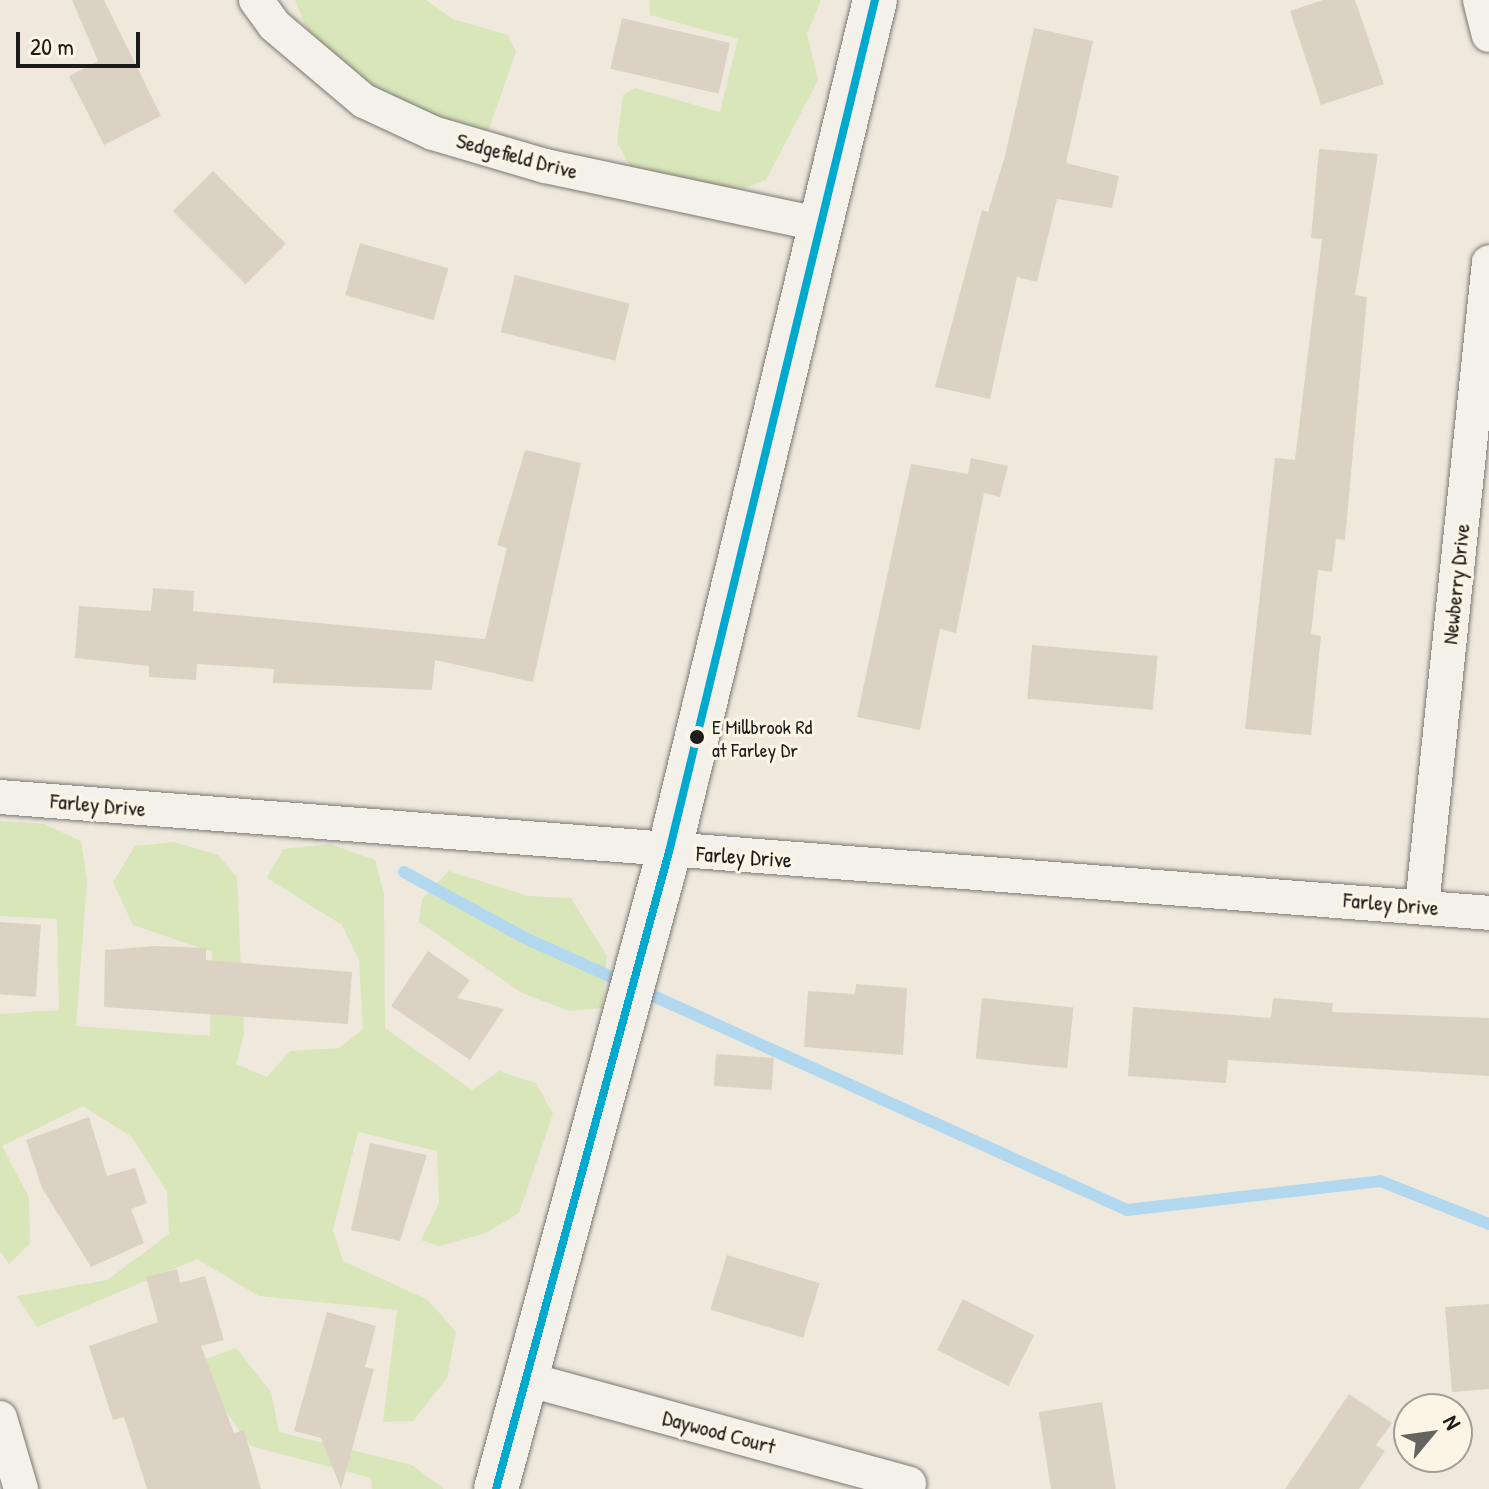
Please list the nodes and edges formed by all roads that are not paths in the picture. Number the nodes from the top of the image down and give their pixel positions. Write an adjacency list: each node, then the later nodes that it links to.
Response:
1 (256, 0): 5 (street, Sedgefield Drive)
2 (875, 0): 5 (main road)
3 (1480, 0): 4 (street)
4 (1489, 35)
5 (822, 225): 8 (main road)
6 (1489, 262): 9 (street, Newberry Drive)
7 (0, 797): 8 (street, Farley Drive)
8 (669, 852): 9 (street, Farley Drive); 11 (main road)
9 (1422, 906): 10 (street, Farley Drive)
10 (1489, 913)
11 (530, 1380): 13 (street, Daywood Court); 15 (main road)
12 (0, 1418): 14 (street)
13 (909, 1484)
14 (21, 1489)
15 (496, 1489)

